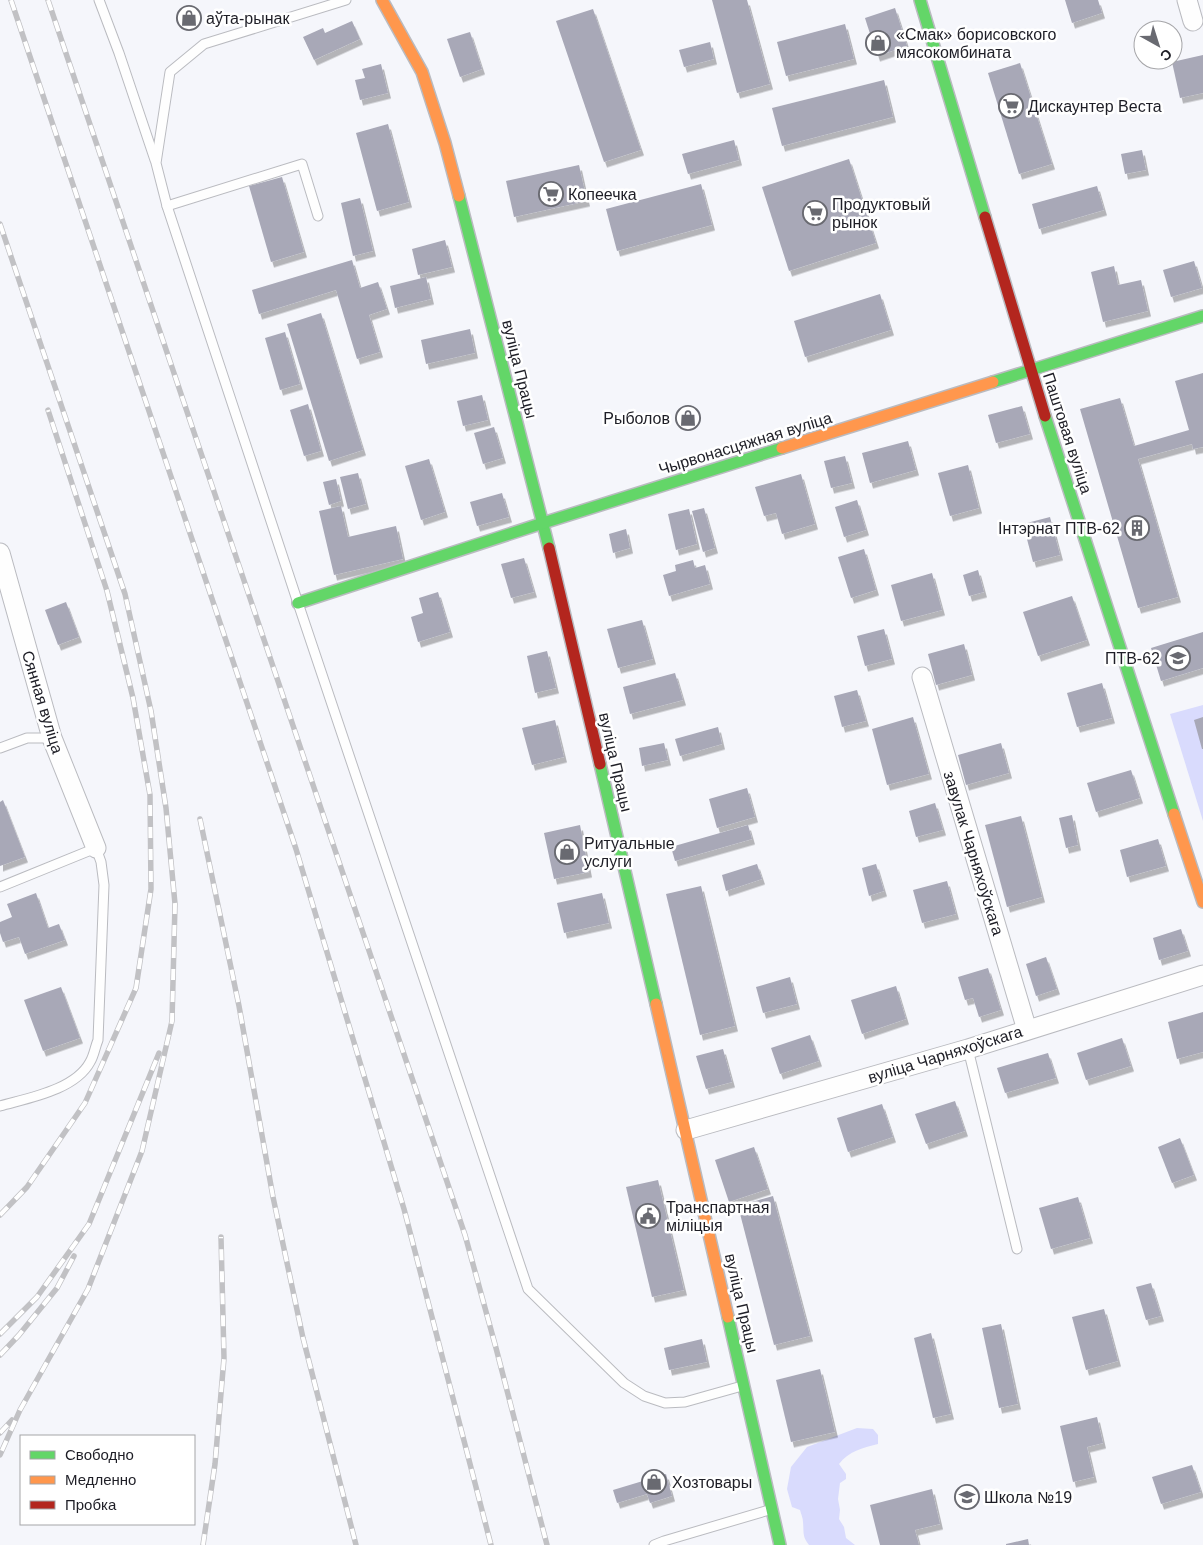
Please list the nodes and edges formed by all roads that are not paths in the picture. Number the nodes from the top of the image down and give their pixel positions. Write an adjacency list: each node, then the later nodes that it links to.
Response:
1 (99, 0): 7 (lane)
2 (346, 0): 7 (lane)
3 (382, 0): 12 (street, вуліца Працы)
4 (920, 0): 11 (street, Паштовая вуліца)
5 (1187, 0): 6 (street)
6 (1193, 21)
7 (156, 163): 8 (lane)
8 (167, 206): 9 (lane); 14 (lane)
9 (318, 216)
10 (1203, 316): 11 (street, Чырвонасцяжная вуліца)
11 (1030, 370): 12 (street, Чырвонасцяжная вуліца); 20 (street, Паштовая вуліца)
12 (543, 523): 14 (street, Чырвонасцяжная вуліца); 25 (street, вуліца Працы)
13 (0, 554): 16 (street, Сянная вуліца)
14 (298, 603): 27 (lane)
15 (922, 677): 22 (street, завулак Чарняхоўскага)
16 (52, 738): 17 (lane); 18 (street, Сянная вуліца)
17 (0, 748)
18 (96, 848): 19 (lane); 24 (lane)
19 (0, 887)
20 (1203, 902)
21 (1203, 975): 22 (street, вуліца Чарняхоўскага)
22 (1027, 1030): 23 (street, вуліца Чарняхоўскага)
23 (968, 1049): 25 (street, вуліца Чарняхоўскага); 26 (lane)
24 (0, 1106)
25 (686, 1130): 27 (street, вуліца Працы)
26 (1017, 1249)
27 (744, 1385): 28 (street, вуліца Працы)
28 (772, 1509): 29 (lane); 30 (street, вуліца Працы)
29 (654, 1545)
30 (780, 1545)

